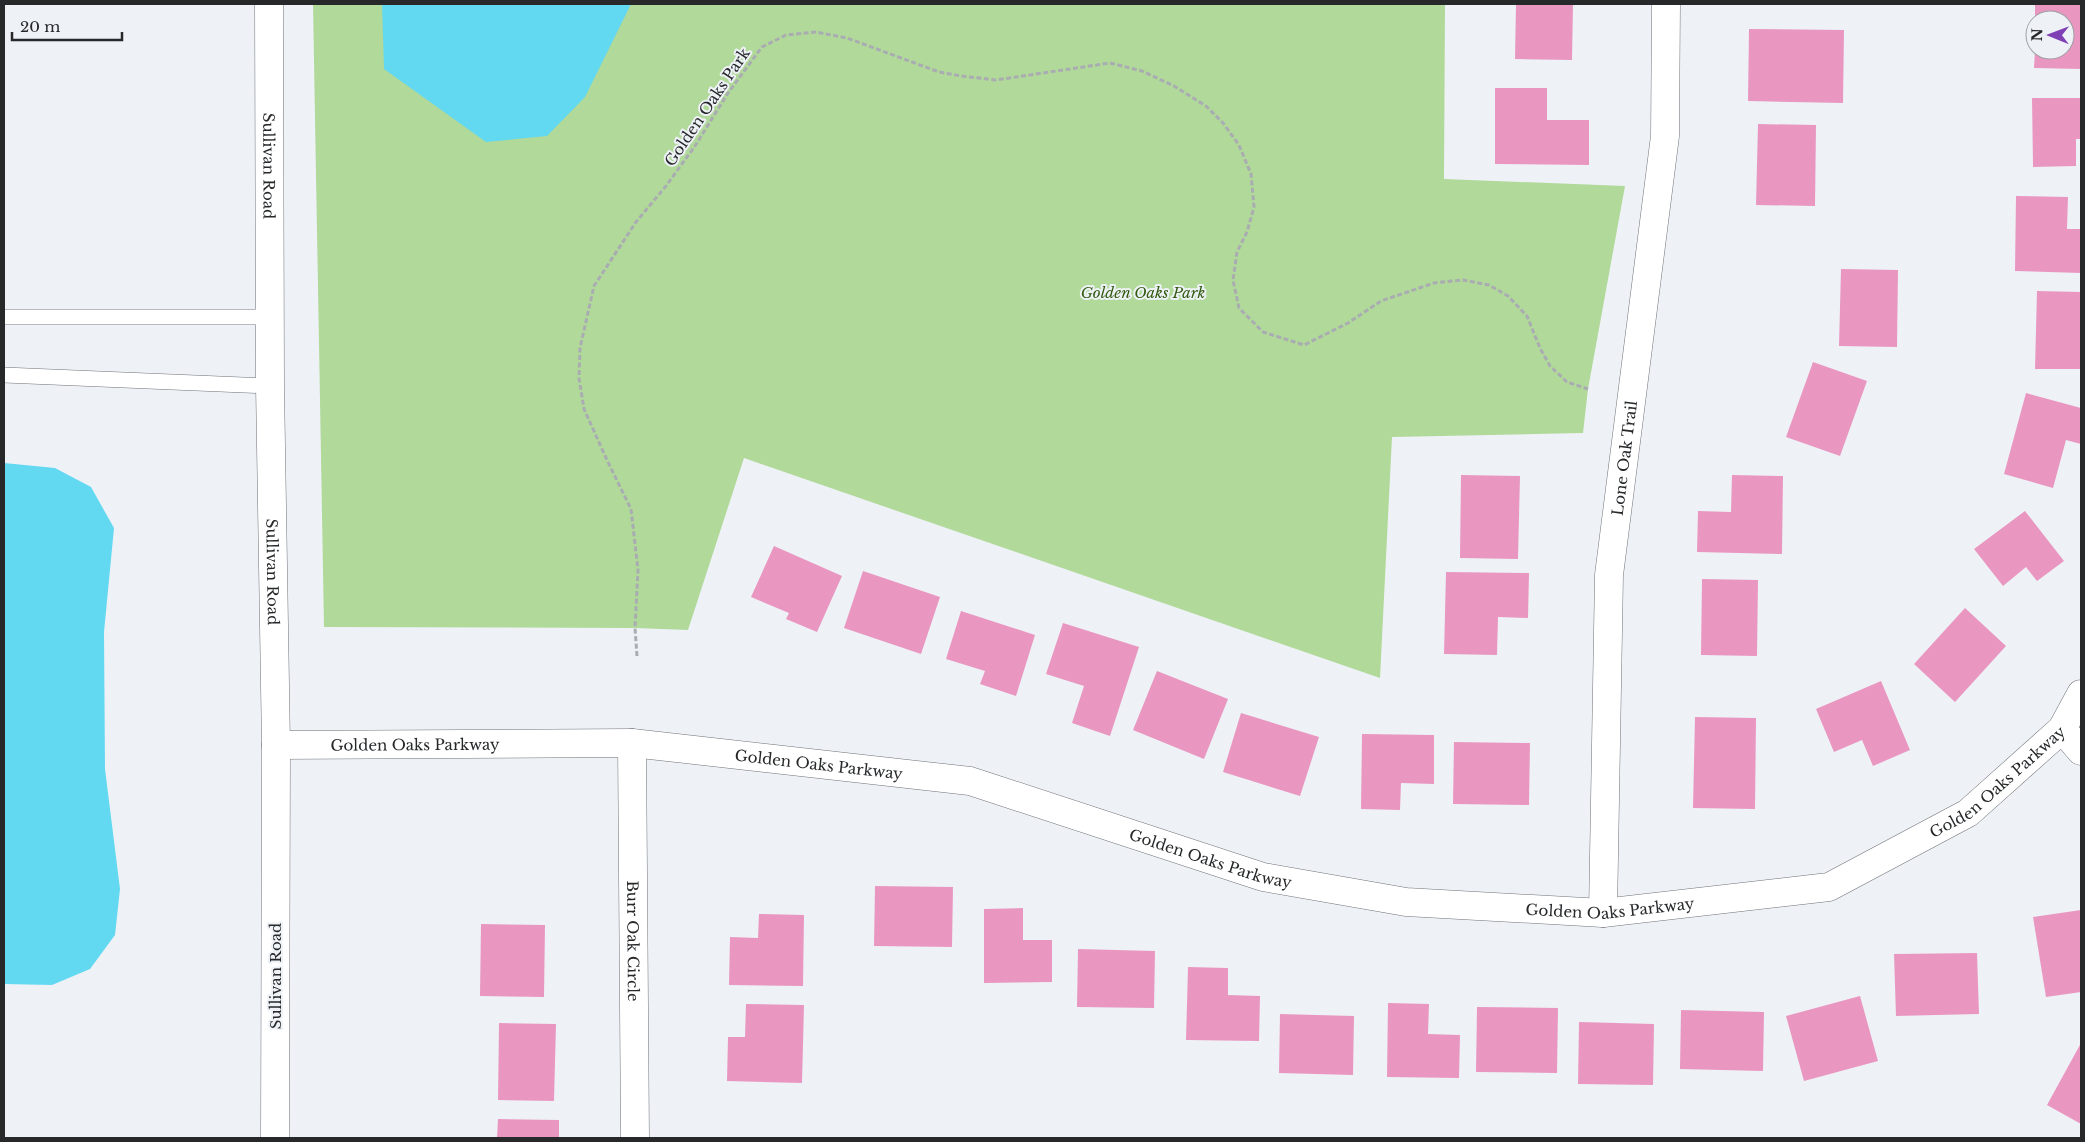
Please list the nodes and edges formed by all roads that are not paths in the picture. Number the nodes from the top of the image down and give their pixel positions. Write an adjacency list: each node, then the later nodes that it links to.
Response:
1 (269, 4): 4 (street, Sullivan Road)
2 (1666, 4): 12 (street, Lone Oak Trail)
3 (4, 317): 4 (lane)
4 (270, 317): 6 (street, Sullivan Road)
5 (4, 375): 6 (lane)
6 (270, 386): 10 (street, Sullivan Road)
7 (2081, 694): 8 (street, Golden Oaks Parkway)
8 (2062, 730): 11 (street); 12 (street, Golden Oaks Parkway)
9 (632, 743): 10 (street, Golden Oaks Parkway); 12 (street, Golden Oaks Parkway); 14 (street, Burr Oak Circle)
10 (276, 745): 13 (street, Sullivan Road)
11 (2081, 751)
12 (1604, 913)
13 (275, 1138)
14 (635, 1138)

